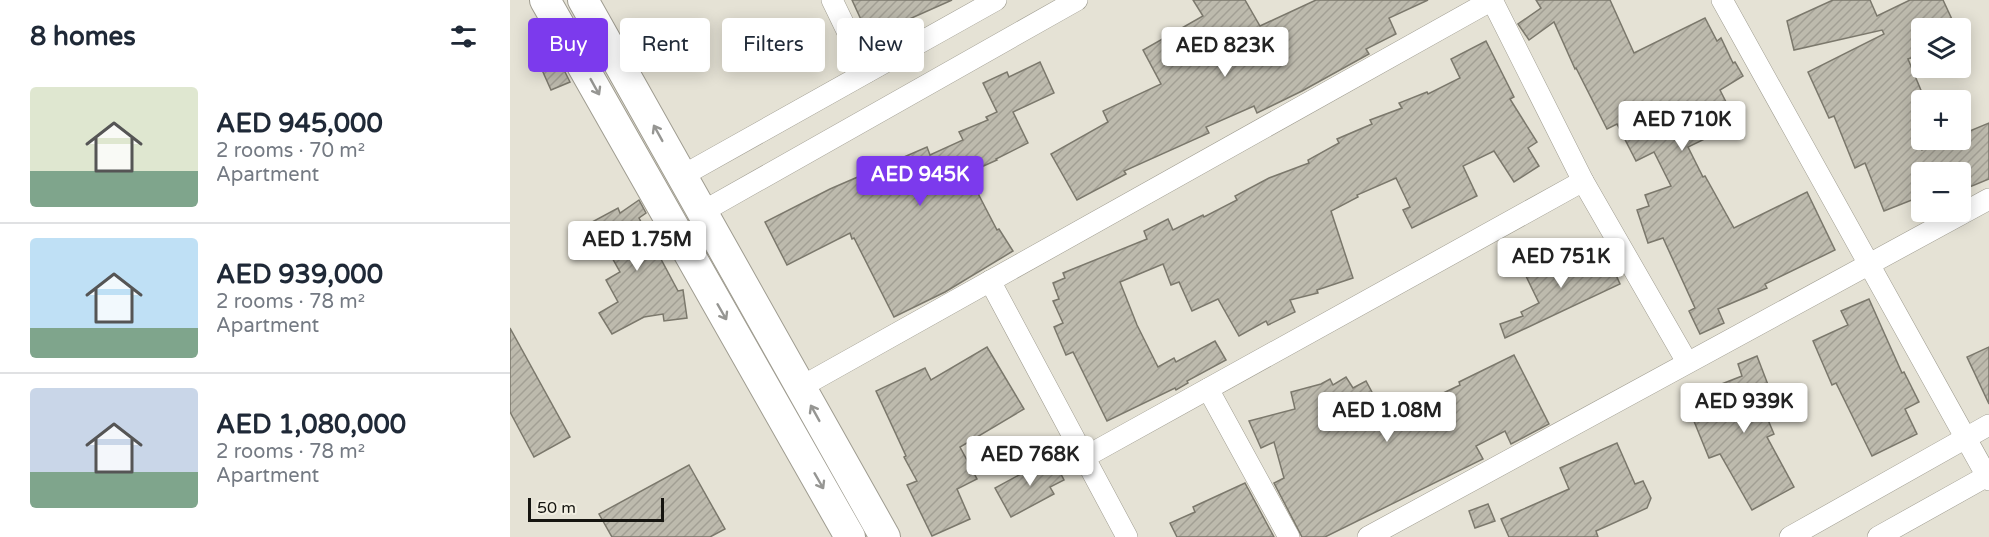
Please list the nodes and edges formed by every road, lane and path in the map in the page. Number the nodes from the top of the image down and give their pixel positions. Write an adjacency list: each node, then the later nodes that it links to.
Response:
1 (545, 0): 23 (street, one-way to 23)
2 (583, 0): 10 (street, one-way to 2)
3 (832, 0): 7 (street)
4 (996, 0): 8 (street)
5 (1077, 0): 13 (street)
6 (1722, 0): 14 (street)
7 (841, 18)
8 (924, 40)
9 (867, 72): 10 (street)
10 (682, 176): 13 (street)
11 (1583, 180): 15 (street); 16 (street); 18 (street)
12 (1989, 200): 14 (street)
13 (702, 212): 17 (street)
14 (1869, 264): 16 (street); 20 (street)
15 (990, 281): 17 (street); 21 (street)
16 (1687, 362): 27 (street)
17 (801, 387): 24 (street, one-way to 17)
18 (1208, 389): 21 (street); 26 (street)
19 (1989, 424): 20 (street)
20 (1966, 438): 22 (street); 28 (street)
21 (1085, 457): 25 (street)
22 (1988, 477): 29 (street)
23 (850, 537)
24 (885, 537)
25 (1127, 537)
26 (1289, 537)
27 (1368, 537)
28 (1790, 537)
29 (1878, 537)

